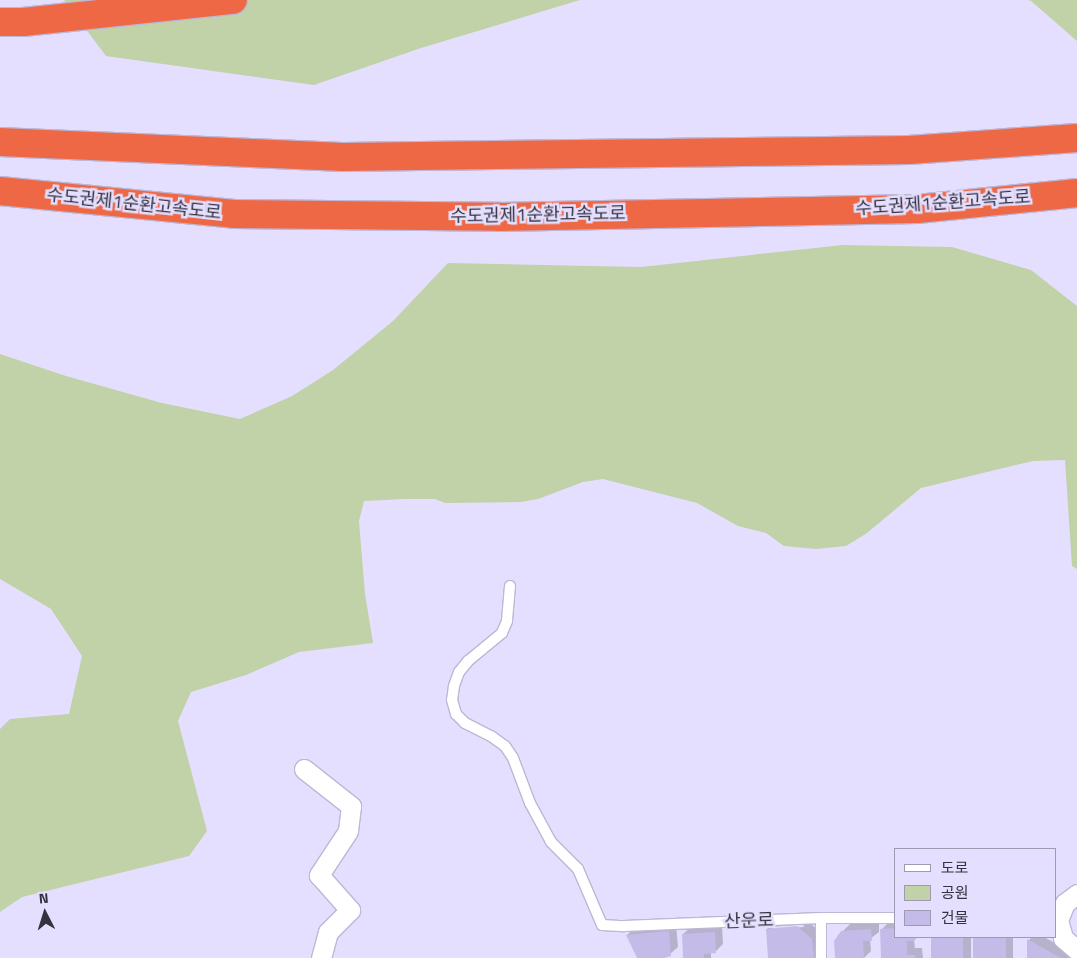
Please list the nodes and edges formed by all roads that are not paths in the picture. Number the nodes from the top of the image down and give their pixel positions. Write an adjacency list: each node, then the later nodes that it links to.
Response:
1 (233, 0): 2 (highway)
2 (0, 22)
3 (1077, 138): 4 (highway)
4 (0, 142)
5 (0, 191): 6 (highway, 수도권제1순환고속도로)
6 (1077, 192)
7 (510, 586): 10 (lane, 산운로)
8 (304, 769): 14 (street)
9 (1077, 894): 12 (street)
10 (821, 918): 11 (lane, 산운로); 15 (lane)
11 (894, 918)
12 (1057, 920): 13 (street)
13 (1077, 950)
14 (321, 958)
15 (821, 958)

